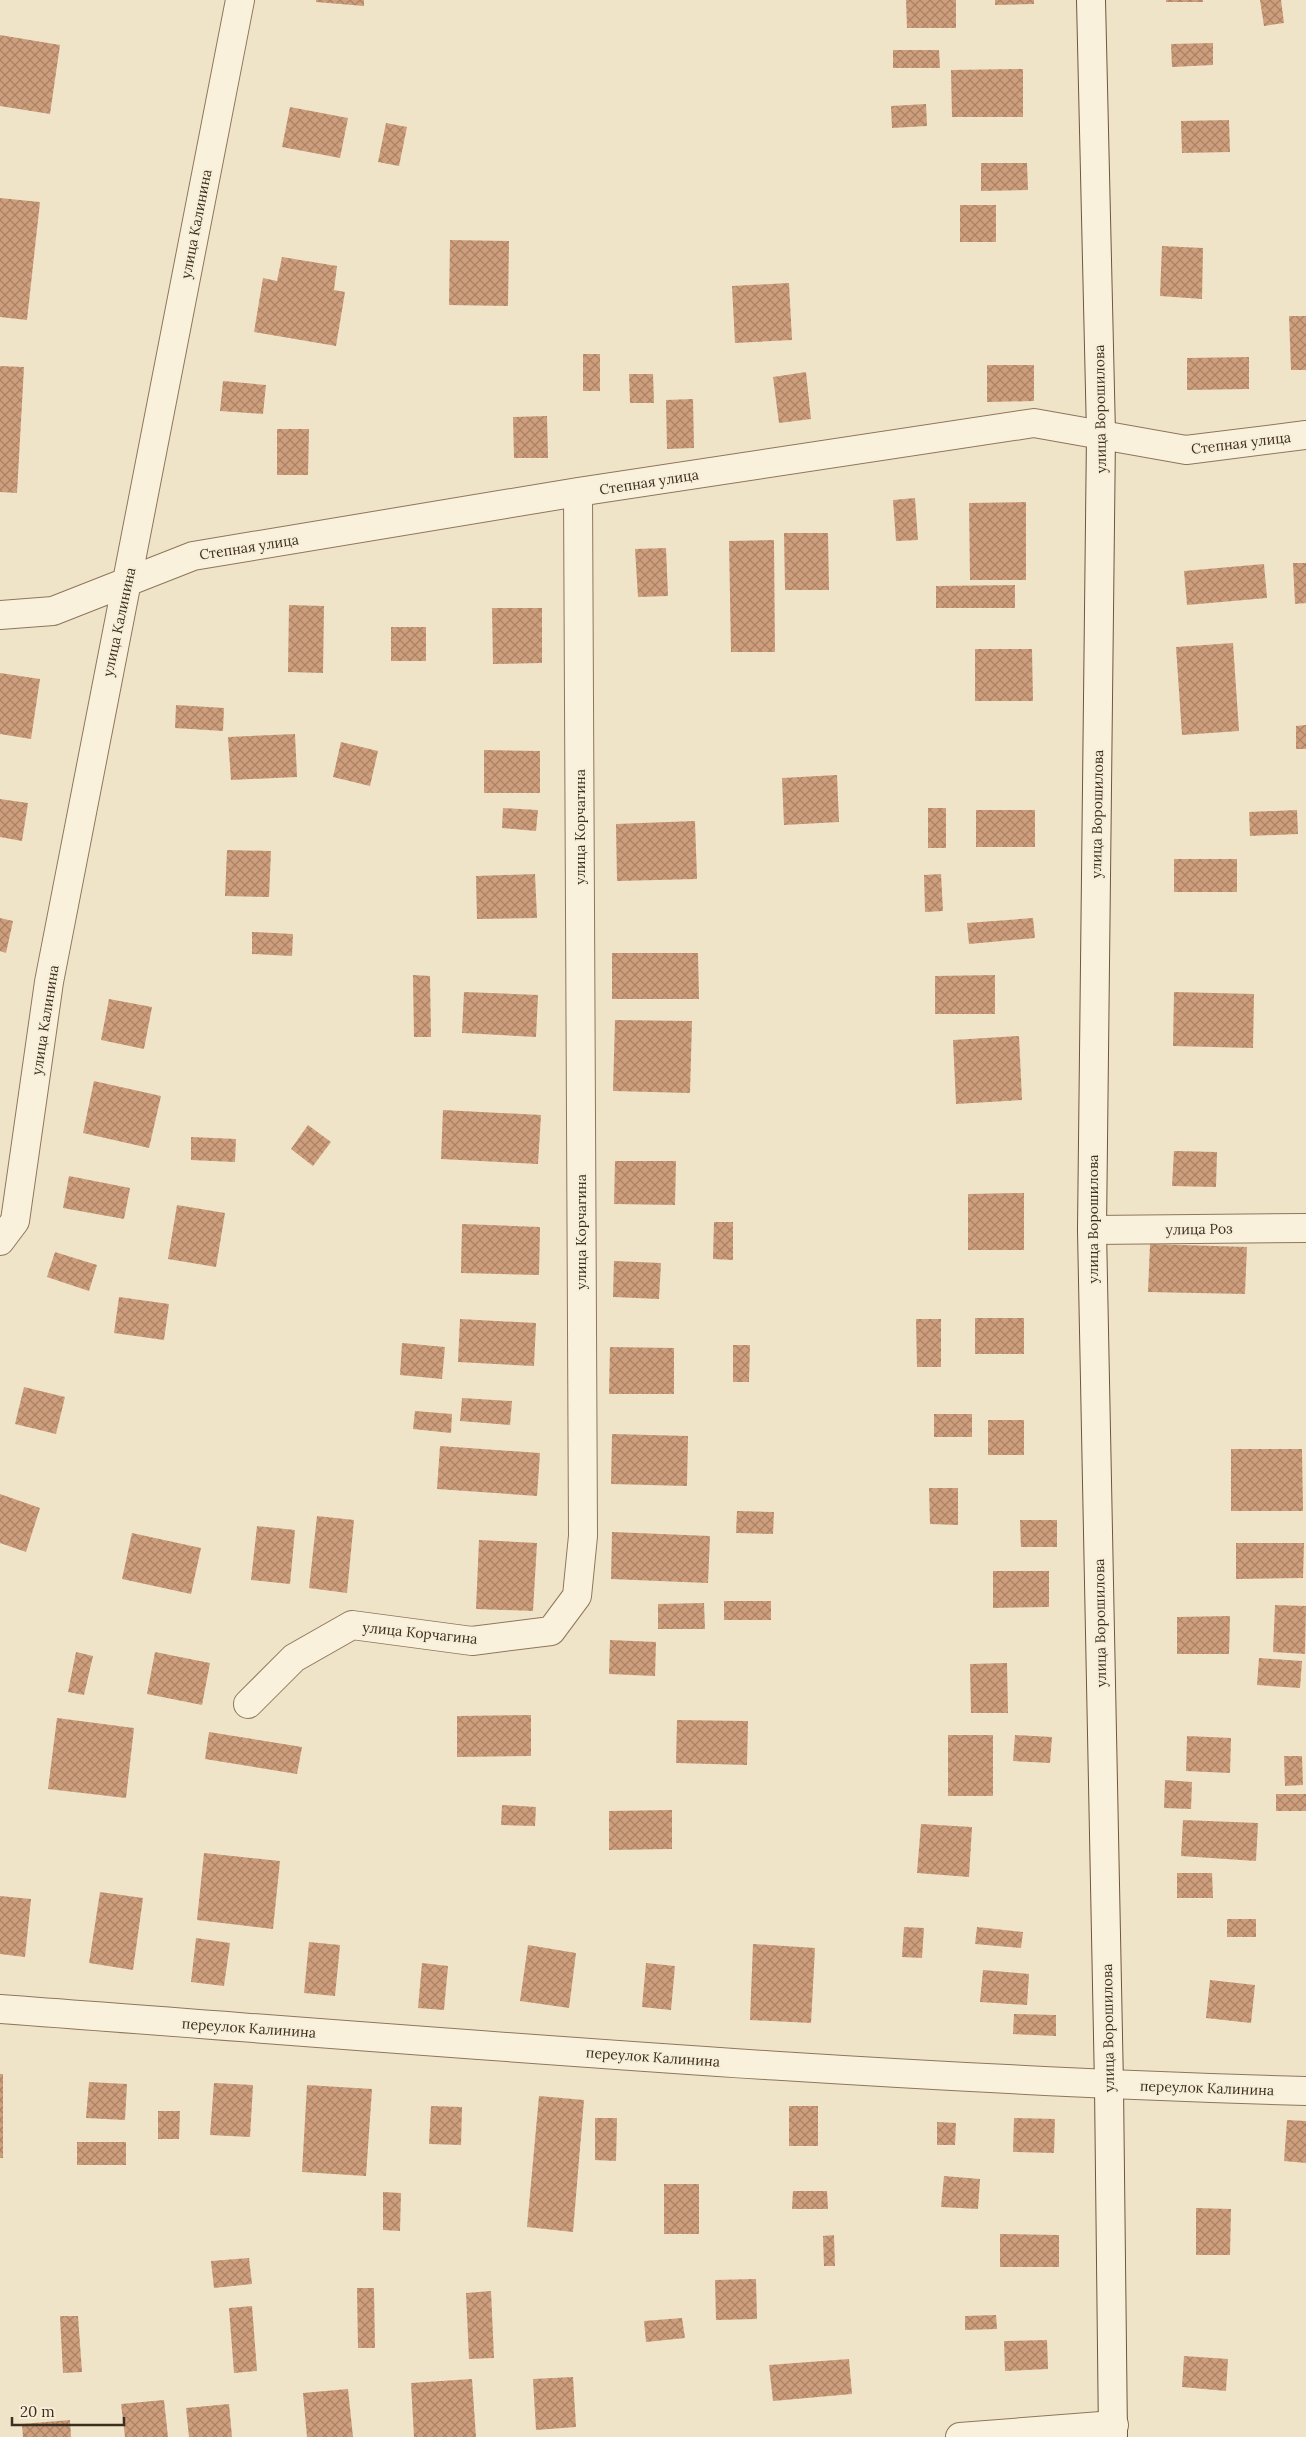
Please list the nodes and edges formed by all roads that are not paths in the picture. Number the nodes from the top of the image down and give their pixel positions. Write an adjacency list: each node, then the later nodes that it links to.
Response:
1 (240, 0): 6 (street, улица Калинина)
2 (1091, 0): 3 (street, улица Ворошилова)
3 (1101, 434): 4 (street, Степная улица); 5 (street, Степная улица); 9 (street, улица Ворошилова)
4 (1306, 434)
5 (578, 492): 6 (street, Степная улица); 11 (street, улица Корчагина)
6 (128, 581): 7 (street, Степная улица); 10 (street, улица Калинина)
7 (0, 615)
8 (1306, 1228): 9 (street, улица Роз)
9 (1092, 1230): 13 (street, улица Ворошилова)
10 (0, 1241)
11 (248, 1704)
12 (0, 2009): 13 (street, переулок Калинина)
13 (1109, 2086): 14 (street, переулок Калинина); 15 (street, улица Ворошилова)
14 (1306, 2091)
15 (1113, 2431): 16 (street)
16 (960, 2437)

